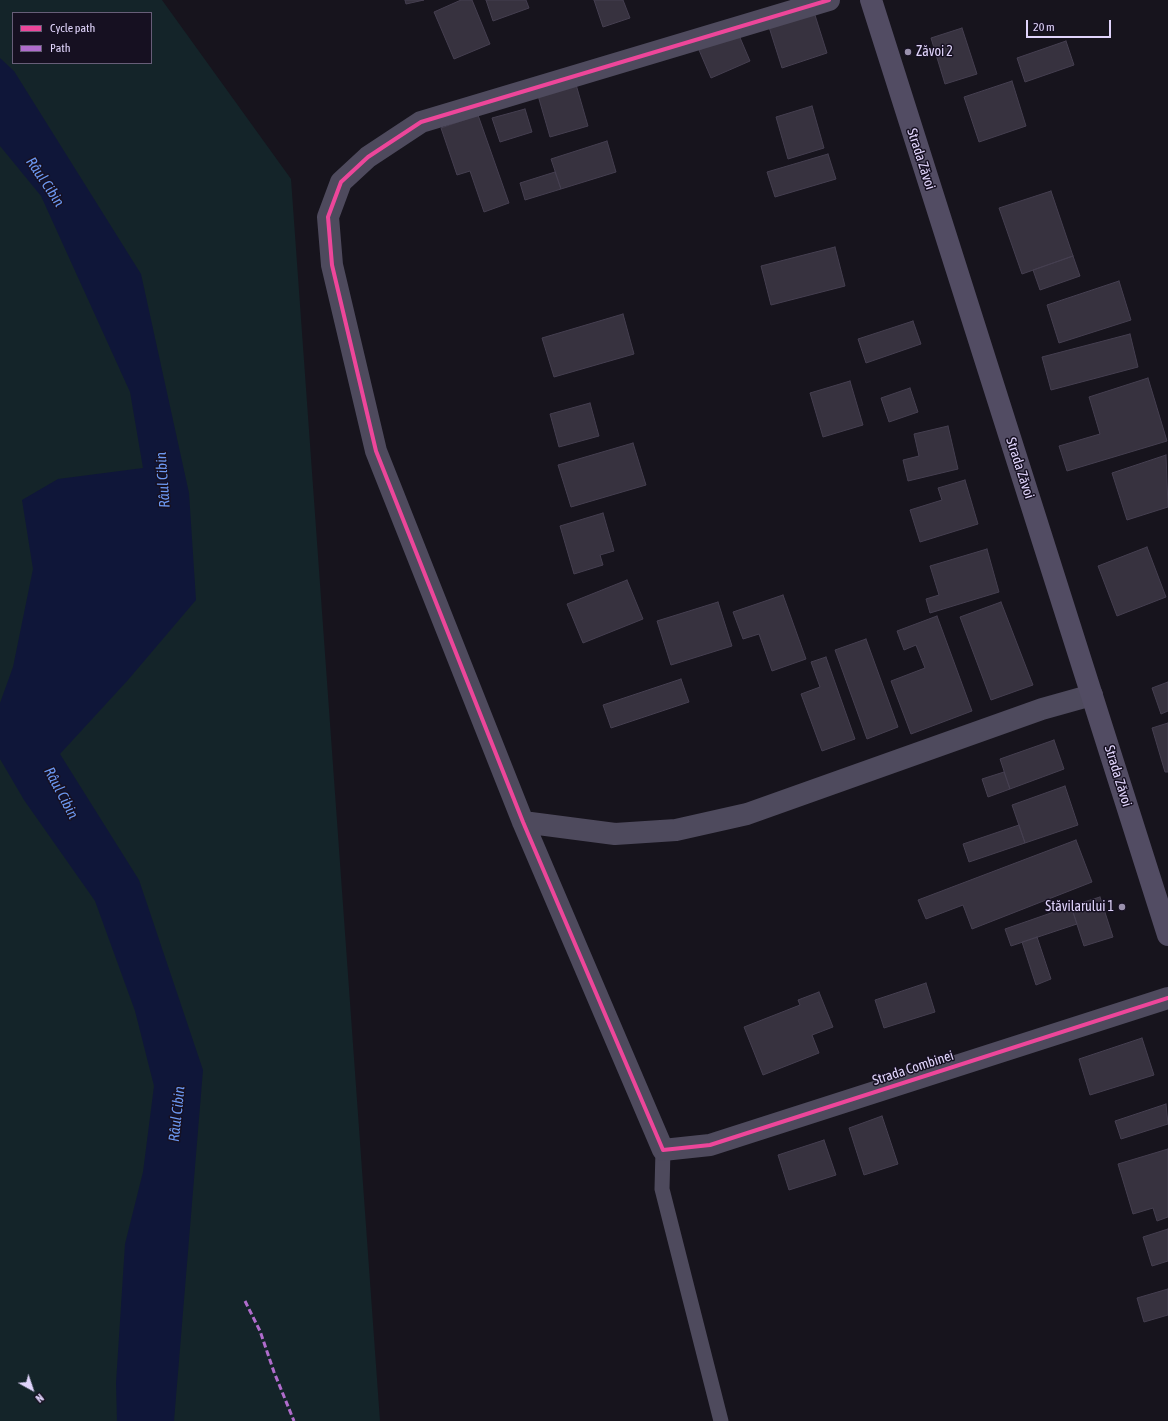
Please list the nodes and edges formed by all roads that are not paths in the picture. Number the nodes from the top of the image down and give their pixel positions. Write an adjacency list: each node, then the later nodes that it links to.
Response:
1 (829, 0): 4 (street)
2 (871, 0): 3 (street, Strada Zăvoi)
3 (1092, 695): 4 (street); 5 (street, Strada Zăvoi)
4 (523, 822): 7 (street)
5 (1168, 936)
6 (1168, 998): 7 (street, Strada Combinei)
7 (663, 1150): 8 (lane)
8 (721, 1421)

